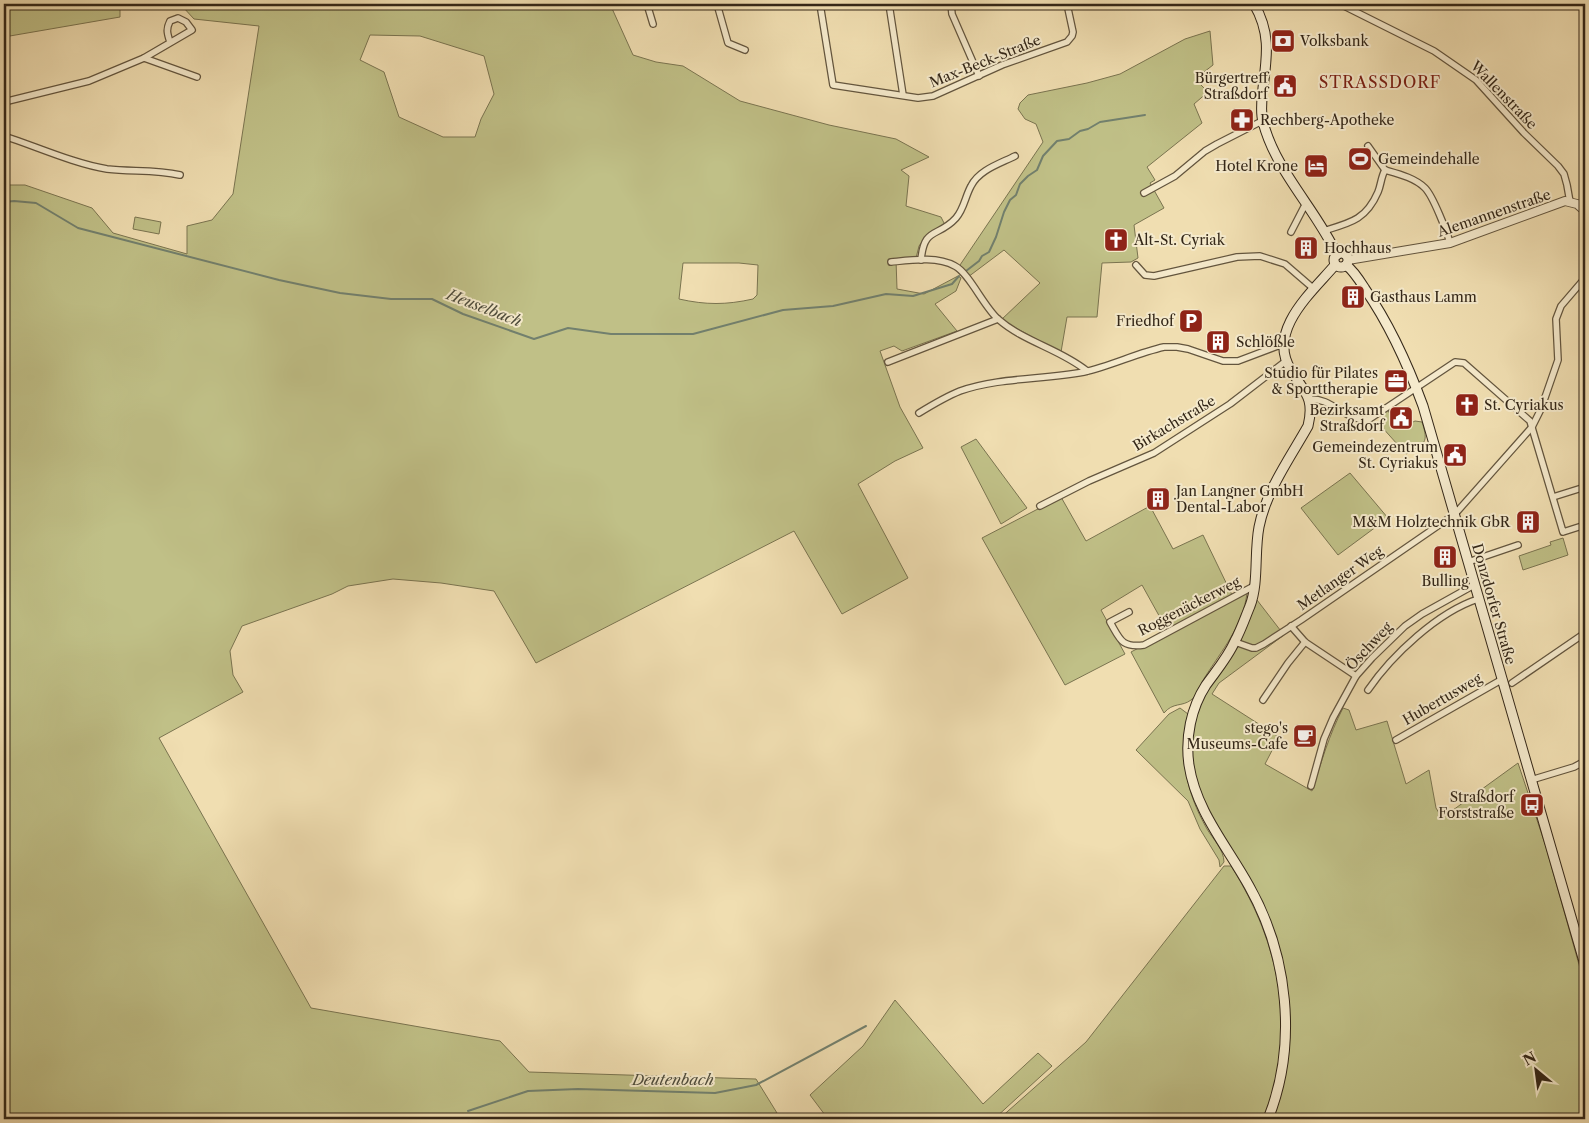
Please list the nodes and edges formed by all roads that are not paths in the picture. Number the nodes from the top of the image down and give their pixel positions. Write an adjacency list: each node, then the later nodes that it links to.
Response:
1 (647, 4): 9 (street)
2 (717, 4): 11 (street)
3 (820, 4): 15 (street, Max-Beck-Straße)
4 (889, 4): 15 (street)
5 (951, 4): 13 (street)
6 (1067, 4): 13 (street, Max-Beck-Straße)
7 (1254, 4): 17 (main road)
8 (1340, 4): 24 (street, Wallenstraße)
9 (653, 24)
10 (170, 42): 10 (street); 12 (street)
11 (745, 50)
12 (144, 58): 14 (street); 16 (street)
13 (979, 76): 15 (street, Max-Beck-Straße)
14 (197, 77)
15 (903, 96)
16 (4, 102)
17 (1262, 121): 23 (street); 25 (main road)
18 (4, 136): 22 (street)
19 (1368, 146): 21 (street)
20 (1015, 156): 31 (street)
21 (1385, 170): 27 (street); 29 (street)
22 (180, 175)
23 (1144, 193)
24 (1570, 202): 26 (street, Alemannenstraße); 29 (street, Alemannenstraße)
25 (1306, 203): 27 (main road); 28 (street)
26 (1585, 211)
27 (1323, 230): 30 (main road)
28 (1291, 232)
29 (1450, 243): 33 (street, Alemannenstraße)
30 (1337, 255): 33 (main road); 35 (main road)
31 (920, 260): 32 (street); 38 (street)
32 (891, 262)
33 (1347, 262): 35 (main road); 43 (main road, Donzdorfer Straße)
34 (1136, 265): 37 (street)
35 (1336, 265): 37 (main road)
36 (1585, 278): 46 (street, Metlanger Weg)
37 (1314, 289): 39 (main road)
38 (998, 319): 41 (street); 42 (street)
39 (1284, 344): 40 (main road); 42 (street)
40 (1286, 361): 44 (main road); 49 (street, Birkachstraße)
41 (888, 362)
42 (1087, 371): 45 (street)
43 (1416, 388): 44 (street); 46 (street); 50 (main road, Donzdorfer Straße)
44 (1309, 399): 55 (main road)
45 (919, 413)
46 (1532, 427): 48 (street); 50 (street, Metlanger Weg)
47 (1585, 487): 48 (street)
48 (1553, 497): 51 (street)
49 (1040, 506)
50 (1455, 514): 53 (main road, Donzdorfer Straße); 58 (street, Metlanger Weg)
51 (1585, 525)
52 (1518, 545): 53 (street)
53 (1468, 562): 54 (main road, Donzdorfer Straße)
54 (1474, 585): 56 (main road, Donzdorfer Straße); 62 (street, Öschweg)
55 (1254, 586): 57 (street, Roggenäckerweg); 60 (main road)
56 (1478, 598): 63 (main road, Donzdorfer Straße); 65 (street)
57 (1129, 612)
58 (1291, 626): 60 (street, Metlanger Weg); 61 (street)
59 (1585, 633): 64 (street)
60 (1235, 642): 72 (main road)
61 (1305, 642): 62 (street); 66 (street)
62 (1356, 676): 70 (street, Öschweg)
63 (1501, 680): 67 (street, Hubertusweg); 69 (main road, Donzdorfer Straße)
64 (1512, 683)
65 (1368, 690)
66 (1264, 700)
67 (1396, 740)
68 (1585, 760): 69 (street)
69 (1531, 780): 71 (main road, Donzdorfer Straße)
70 (1311, 786)
71 (1585, 965)
72 (1268, 1119)

